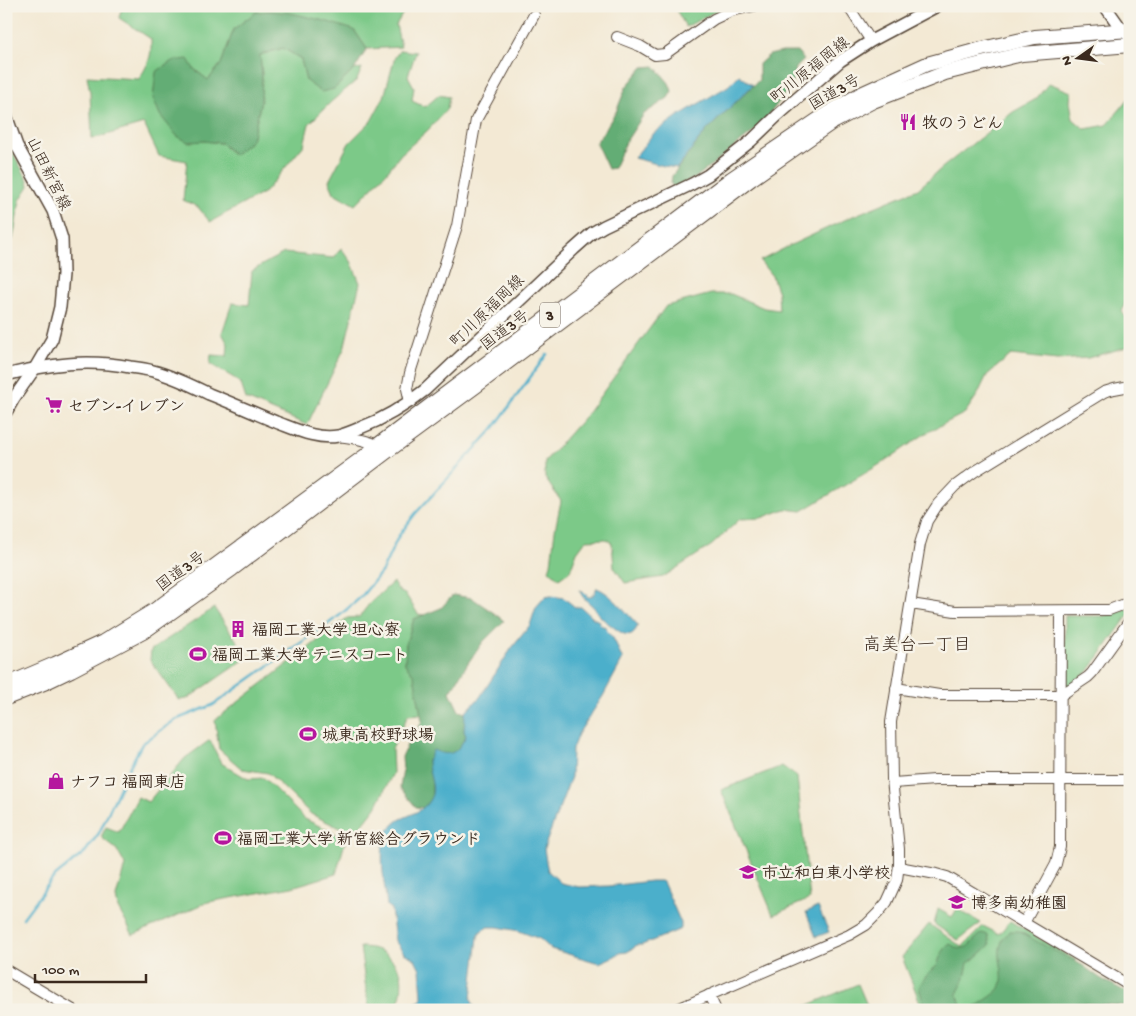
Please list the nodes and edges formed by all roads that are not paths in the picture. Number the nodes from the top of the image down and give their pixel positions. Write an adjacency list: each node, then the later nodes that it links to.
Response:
1 (754, 6): 7 (street)
2 (848, 6): 8 (street)
3 (937, 6): 8 (main road, 町川原福岡線)
4 (1105, 6): 6 (main road)
5 (534, 15): 14 (street)
6 (1127, 32): 17 (highway, 国道3号 / 3)
7 (617, 37)
8 (872, 41): 14 (main road, 町川原福岡線)
9 (1130, 45): 17 (highway, 国道3号 / 3)
10 (6, 115): 11 (main road, 山田新宮線)
11 (34, 368): 12 (main road, 町川原福岡線); 15 (main road, 山田新宮線); 16 (main road, 町川原福岡線)
12 (6, 375)
13 (1130, 386): 19 (street)
14 (410, 402): 16 (main road, 町川原福岡線)
15 (6, 412)
16 (338, 436): 17 (street)
17 (382, 449): 22 (highway, 国道3号 / 3); 25 (highway, 国道3号 / 3)
18 (1130, 602): 20 (street)
19 (911, 604): 20 (street); 23 (street)
20 (1060, 611): 24 (street)
21 (1130, 620): 24 (street)
22 (6, 685)
23 (896, 688): 24 (street); 28 (street)
24 (1061, 695): 26 (street)
25 (6, 698)
26 (1061, 780): 27 (street); 28 (street); 30 (street)
27 (1130, 780)
28 (893, 784): 29 (street)
29 (899, 867): 30 (street); 33 (street)
30 (1024, 923): 32 (street)
31 (6, 970): 34 (street)
32 (1130, 986)
33 (709, 995): 35 (street); 36 (street)
34 (73, 1010)
35 (675, 1010)
36 (716, 1010)

